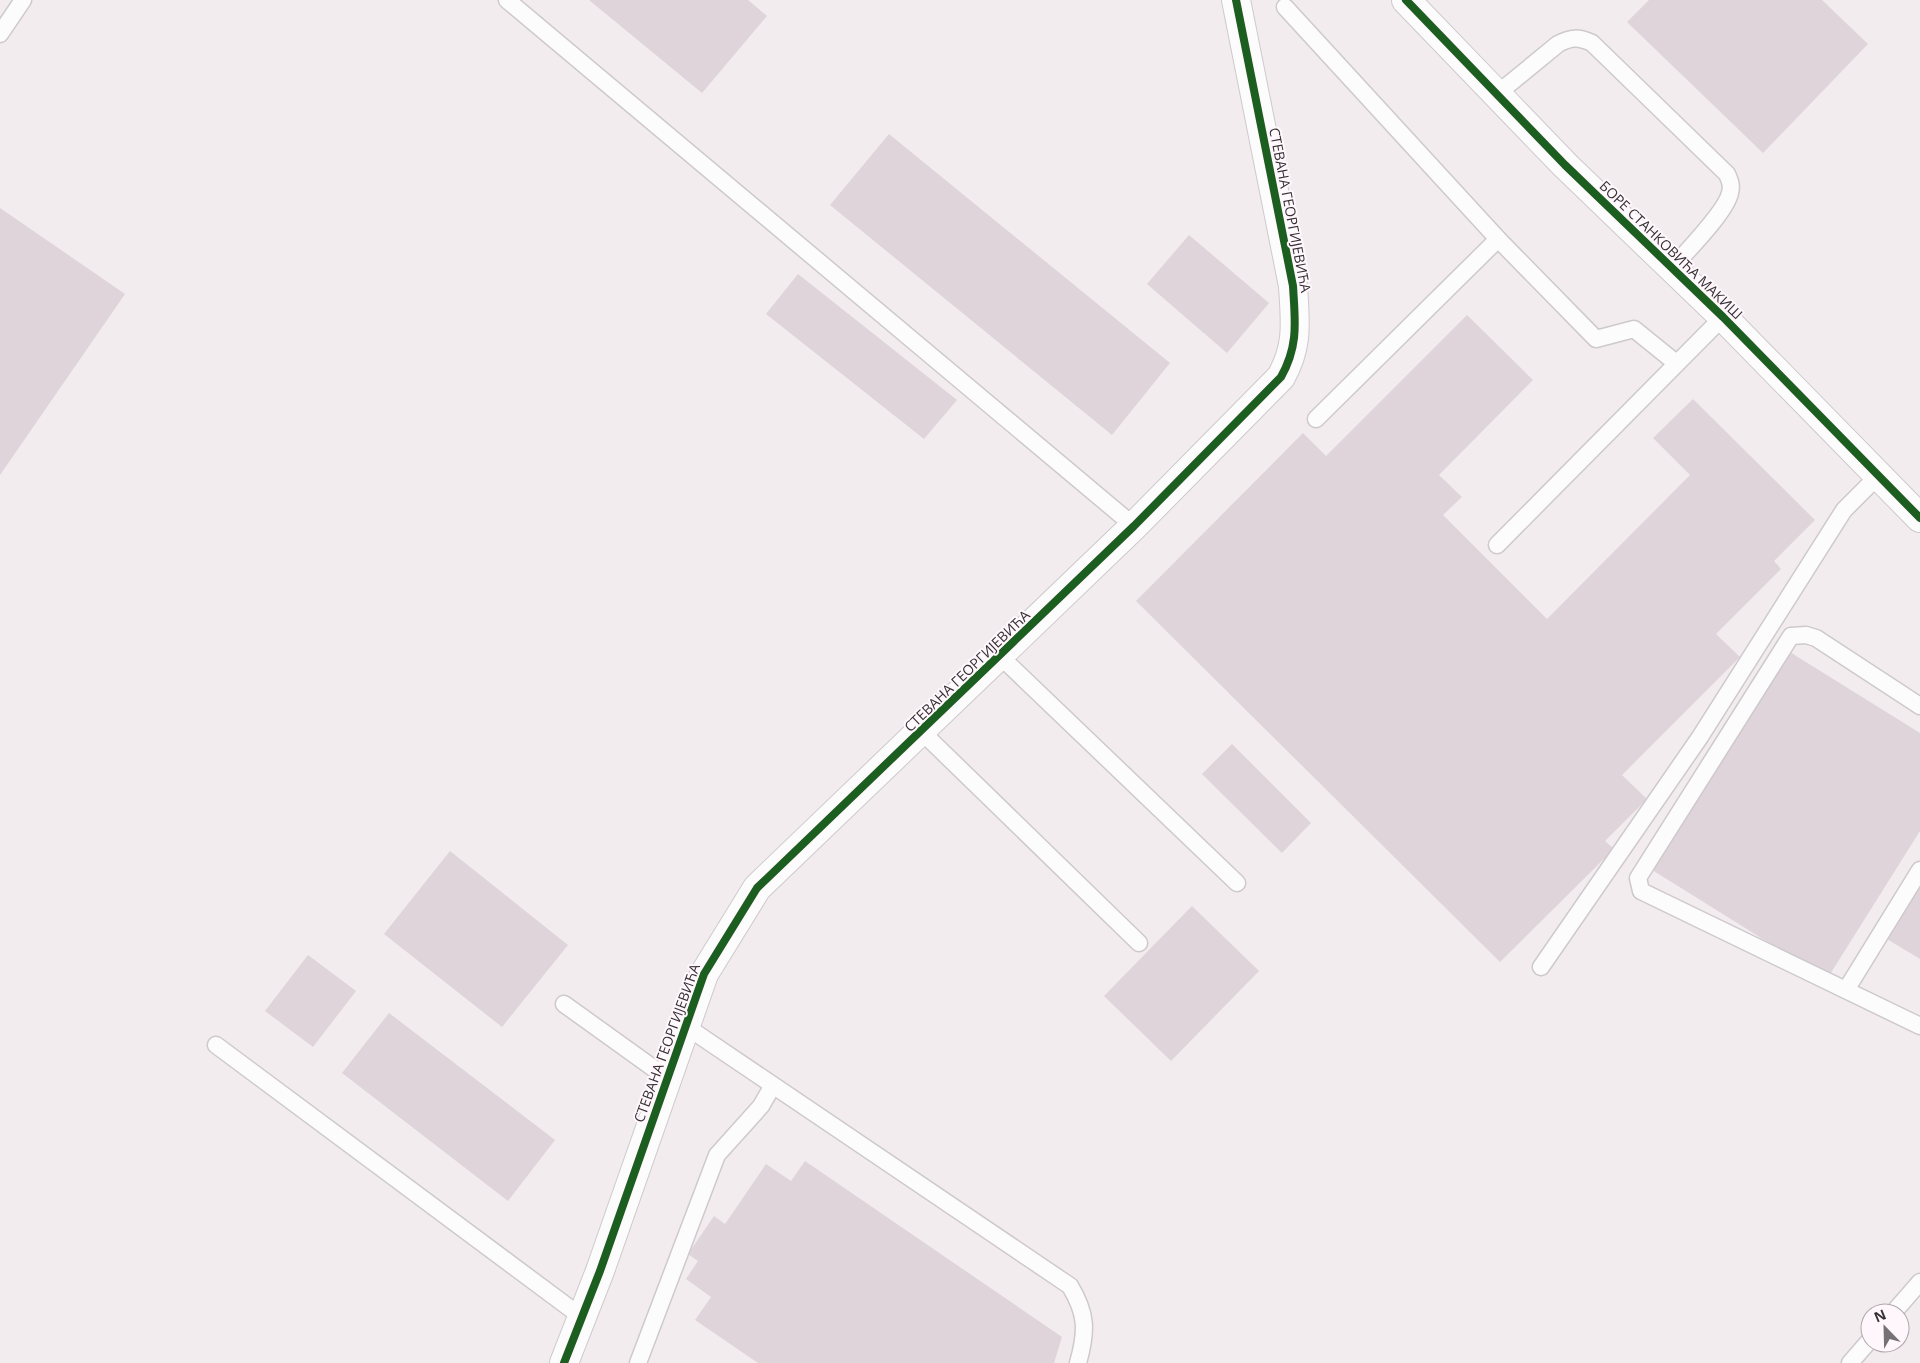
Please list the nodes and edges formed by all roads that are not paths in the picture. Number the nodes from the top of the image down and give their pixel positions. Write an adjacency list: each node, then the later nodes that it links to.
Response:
1 (24, 0): 6 (lane)
2 (507, 0): 15 (lane)
3 (1236, 0): 15 (street, СТЕВАНА ГЕОРГИЈЕВИЋА)
4 (1406, 0): 7 (street, БОРЕ СТАНКОВИЋА МАКИШ)
5 (1285, 7): 8 (lane)
6 (0, 34)
7 (1497, 94): 9 (street, БОРЕ СТАНКОВИЋА МАКИШ); 9 (lane)
8 (1498, 239): 11 (lane); 12 (lane)
9 (1672, 268): 10 (street, БОРЕ СТАНКОВИЋА МАКИШ)
10 (1722, 316): 11 (lane); 13 (street, БОРЕ СТАНКОВИЋА МАКИШ)
11 (1676, 363): 16 (lane)
12 (1316, 419)
13 (1879, 475): 14 (street, БОРЕ СТАНКОВИЋА МАКИШ); 23 (lane)
14 (1920, 518)
15 (1134, 526): 17 (street, СТЕВАНА ГЕОРГИЈЕВИЋА)
16 (1497, 545)
17 (1000, 656): 19 (street, СТЕВАНА ГЕОРГИЈЕВИЋА); 21 (lane)
18 (1920, 706): 24 (lane)
19 (922, 732): 22 (lane); 27 (street, СТЕВАНА ГЕОРГИЈЕВИЋА)
20 (1920, 870): 24 (lane)
21 (1238, 883)
22 (1139, 943)
23 (1541, 967)
24 (1846, 990): 26 (lane)
25 (564, 1004): 29 (lane)
26 (1920, 1026)
27 (687, 1027): 29 (street, СТЕВАНА ГЕОРГИЈЕВИЋА); 30 (lane)
28 (216, 1045): 33 (lane)
29 (667, 1078): 33 (street, СТЕВАНА ГЕОРГИЈЕВИЋА)
30 (772, 1087): 36 (lane); 37 (lane)
31 (1920, 1282): 32 (lane)
32 (1902, 1303)
33 (582, 1318): 35 (street, СТЕВАНА ГЕОРГИЈЕВИЋА)
34 (1860, 1352): 38 (lane)
35 (564, 1363)
36 (638, 1363)
37 (1078, 1363)
38 (1850, 1363)

